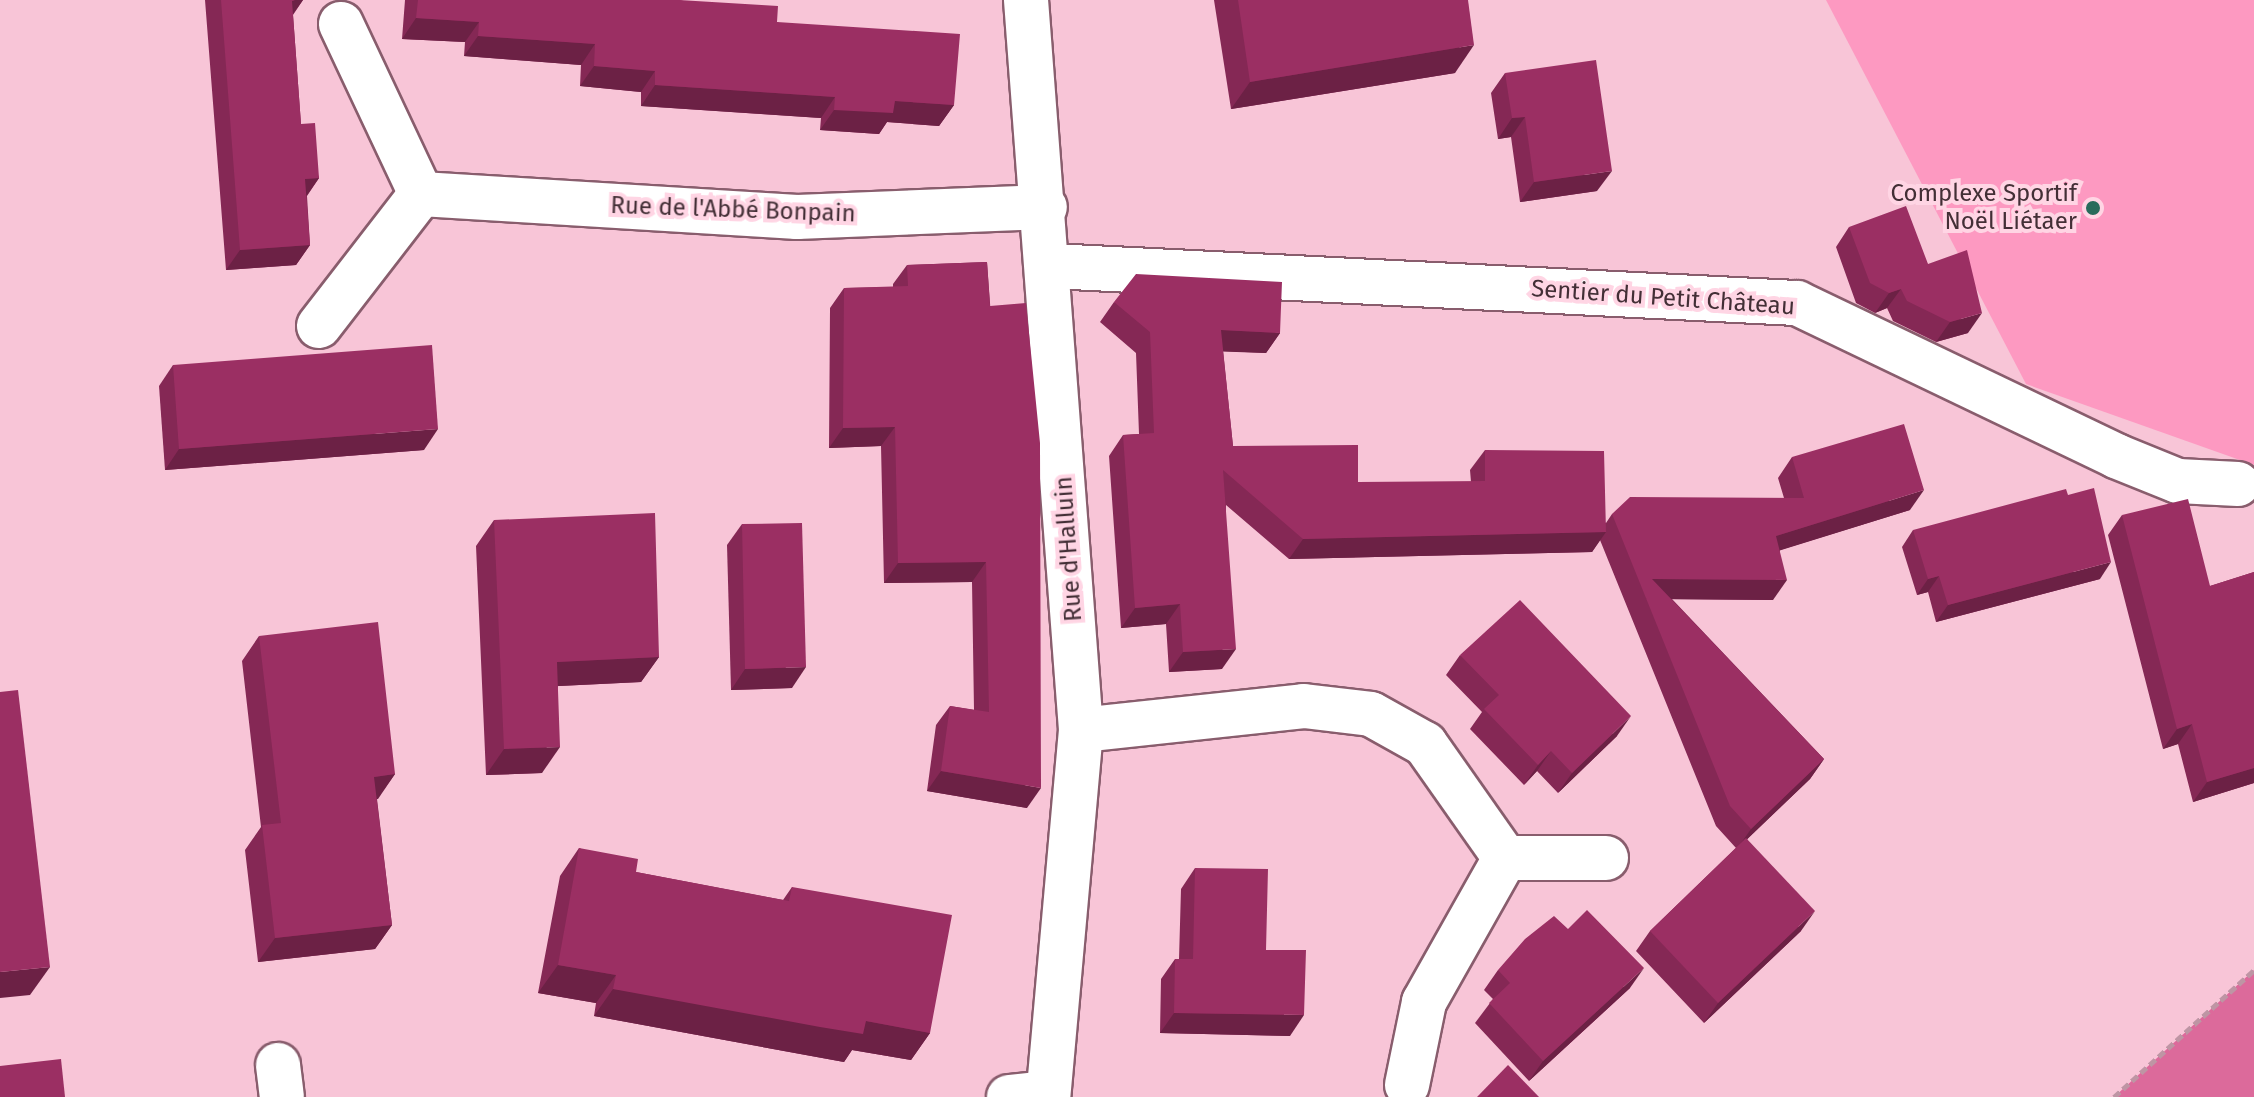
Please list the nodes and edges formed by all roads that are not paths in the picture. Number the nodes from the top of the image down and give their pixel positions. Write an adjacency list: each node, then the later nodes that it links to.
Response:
1 (1026, 0): 4 (street, Rue d'Halluin)
2 (341, 24): 3 (street)
3 (421, 194): 4 (street, Rue de l'Abbé Bonpain); 6 (street)
4 (1045, 207): 5 (street, Rue d'Halluin)
5 (1051, 266): 7 (street, Sentier du Petit Château); 8 (street, Rue d'Halluin)
6 (319, 326)
7 (2238, 484)
8 (1081, 730): 9 (street); 12 (street, Rue d'Halluin)
9 (1505, 858): 10 (street); 11 (street)
10 (1606, 858)
11 (1407, 1085)
12 (1035, 1096)

